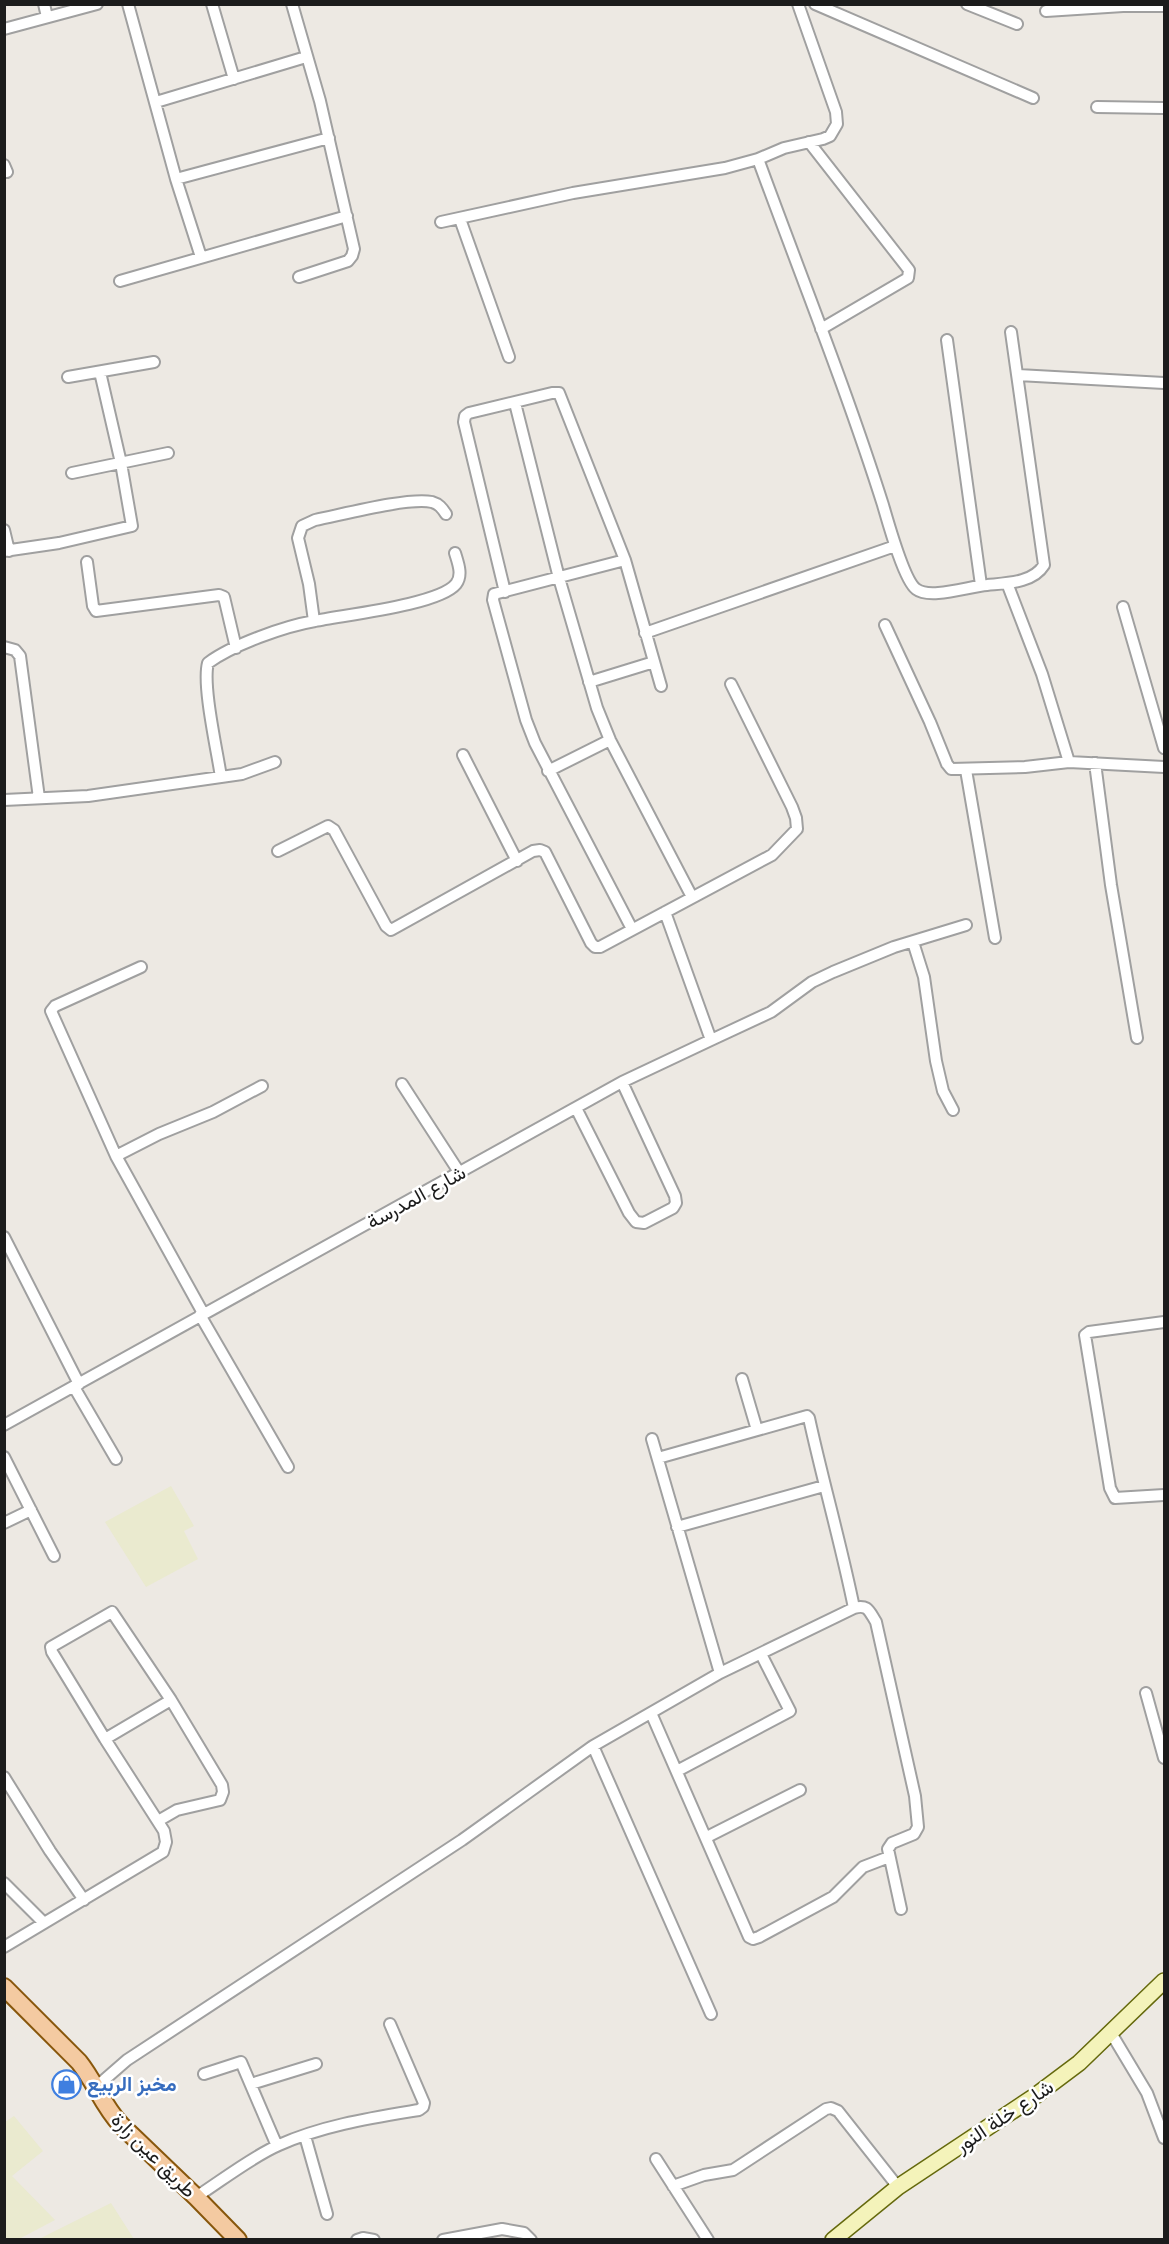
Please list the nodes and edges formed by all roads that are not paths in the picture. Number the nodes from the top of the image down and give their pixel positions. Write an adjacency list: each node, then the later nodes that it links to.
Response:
1 (44, 4): 11 (street)
2 (97, 4): 11 (street)
3 (128, 4): 17 (street)
4 (212, 4): 15 (street)
5 (292, 4): 14 (street)
6 (798, 4): 21 (street)
7 (815, 4): 16 (street)
8 (967, 4): 12 (street)
9 (1164, 6): 10 (street)
10 (1046, 11)
11 (47, 17): 13 (street)
12 (1017, 24)
13 (4, 29)
14 (306, 57): 15 (street); 20 (street)
15 (234, 79): 17 (street)
16 (1033, 98)
17 (156, 102): 23 (street)
18 (1097, 107): 19 (street)
19 (1164, 108)
20 (329, 138): 23 (street); 24 (street)
21 (809, 142): 22 (street); 30 (street)
22 (758, 159): 25 (street); 30 (street)
23 (176, 179): 27 (street)
24 (347, 216): 27 (street); 28 (street)
25 (460, 219): 26 (street); 33 (street)
26 (441, 222)
27 (201, 257): 29 (street)
28 (299, 277)
29 (120, 281)
30 (820, 329): 45 (street)
31 (1011, 332): 36 (street)
32 (947, 340): 52 (street)
33 (509, 357)
34 (154, 362): 35 (street)
35 (100, 372): 37 (street); 41 (street)
36 (1018, 375): 38 (street); 51 (street)
37 (68, 377)
38 (1164, 383)
39 (515, 403): 48 (street); 50 (street); 53 (street)
40 (168, 453): 41 (street)
41 (121, 463): 42 (street); 46 (street)
42 (72, 472)
43 (446, 514): 55 (street)
44 (4, 530): 46 (street)
45 (896, 546): 52 (street); 57 (street)
46 (7, 551)
47 (455, 553): 55 (street)
48 (625, 560): 50 (street); 57 (street)
49 (87, 562): 59 (street)
50 (559, 579): 53 (street); 61 (street)
51 (1007, 584): 52 (street); 68 (street)
52 (981, 585)
53 (505, 592): 72 (street)
54 (1123, 607): 65 (street)
55 (314, 621): 59 (street)
56 (885, 625): 71 (street)
57 (645, 633): 60 (street)
58 (4, 647): 74 (street)
59 (236, 648): 73 (street)
60 (654, 662): 61 (street); 63 (street)
61 (589, 682): 64 (street)
62 (731, 684): 78 (street)
63 (661, 686)
64 (610, 740): 72 (street); 78 (street)
65 (1164, 748)
66 (463, 755): 77 (street)
67 (275, 762): 73 (street)
68 (1069, 762): 69 (street); 71 (street)
69 (1095, 763): 70 (street); 85 (street)
70 (1164, 767)
71 (966, 770): 82 (street)
72 (548, 771): 81 (street)
73 (221, 777): 74 (street)
74 (39, 798): 75 (street)
75 (4, 800)
76 (278, 852): 77 (street)
77 (517, 861): 81 (street)
78 (692, 897): 79 (street)
79 (665, 912): 81 (street); 86 (street)
80 (966, 925): 83 (street, شارع المدرسة)
81 (632, 929)
82 (995, 938)
83 (914, 942): 86 (street, شارع المدرسة); 91 (street)
84 (141, 967): 92 (street)
85 (1137, 1038)
86 (711, 1040): 87 (street, شارع المدرسة)
87 (622, 1082): 90 (street, شارع المدرسة); 90 (street)
88 (402, 1084): 93 (street)
89 (262, 1086): 92 (street)
90 (576, 1108): 93 (street, شارع المدرسة)
91 (953, 1110)
92 (116, 1156): 96 (street)
93 (459, 1172): 96 (street, شارع المدرسة)
94 (4, 1237): 95 (street)
95 (8, 1252): 99 (street)
96 (201, 1314): 99 (street, شارع المدرسة); 106 (street)
97 (1164, 1322): 108 (street)
98 (742, 1379): 101 (street)
99 (77, 1386): 100 (street, شارع المدرسة); 105 (street)
100 (4, 1425)
101 (757, 1430): 104 (street); 107 (street)
102 (652, 1439): 104 (street)
103 (4, 1457): 109 (street)
104 (658, 1458): 111 (street)
105 (116, 1459)
106 (288, 1467)
107 (824, 1486): 111 (street); 113 (street)
108 (1164, 1495)
109 (31, 1510): 110 (street); 112 (street)
110 (4, 1523)
111 (678, 1527): 115 (street)
112 (54, 1556)
113 (854, 1608): 114 (street); 127 (street)
114 (761, 1654): 115 (street); 122 (street)
115 (720, 1674): 118 (street)
116 (1146, 1693): 121 (street)
117 (171, 1700): 119 (street); 119 (street); 125 (street)
118 (651, 1713): 120 (street); 122 (street)
119 (105, 1739): 125 (street)
120 (593, 1746): 135 (street); 141 (street)
121 (1164, 1758)
122 (678, 1771): 126 (street)
123 (4, 1777): 129 (street)
124 (800, 1790): 126 (street)
125 (158, 1821): 129 (street)
126 (707, 1837): 127 (street)
127 (889, 1857): 130 (street)
128 (4, 1883): 131 (street)
129 (84, 1900): 131 (street)
130 (902, 1909)
131 (44, 1923): 132 (street)
132 (4, 1947)
133 (1164, 1980): 137 (street, شارع خلة النور)
134 (4, 1987): 141 (main road, طريق عين زارة)
135 (711, 2013)
136 (390, 2024): 142 (street)
137 (1112, 2032): 143 (street); 147 (street, شارع خلة النور)
138 (316, 2064): 140 (street)
139 (204, 2074): 140 (street)
140 (250, 2084): 144 (street)
141 (96, 2087): 148 (main road, طريق عين زارة)
142 (304, 2136): 144 (street); 149 (street)
143 (1164, 2138)
144 (277, 2146): 148 (street)
145 (656, 2159): 146 (street)
146 (674, 2186): 147 (street); 156 (street)
147 (898, 2187): 157 (street, شارع خلة النور)
148 (196, 2197): 151 (main road, طريق عين زارة)
149 (327, 2214)
150 (472, 2236): 154 (street); 155 (street)
151 (238, 2240)
152 (357, 2240): 153 (street)
153 (374, 2240)
154 (443, 2240)
155 (531, 2240)
156 (708, 2240)
157 (833, 2240)

